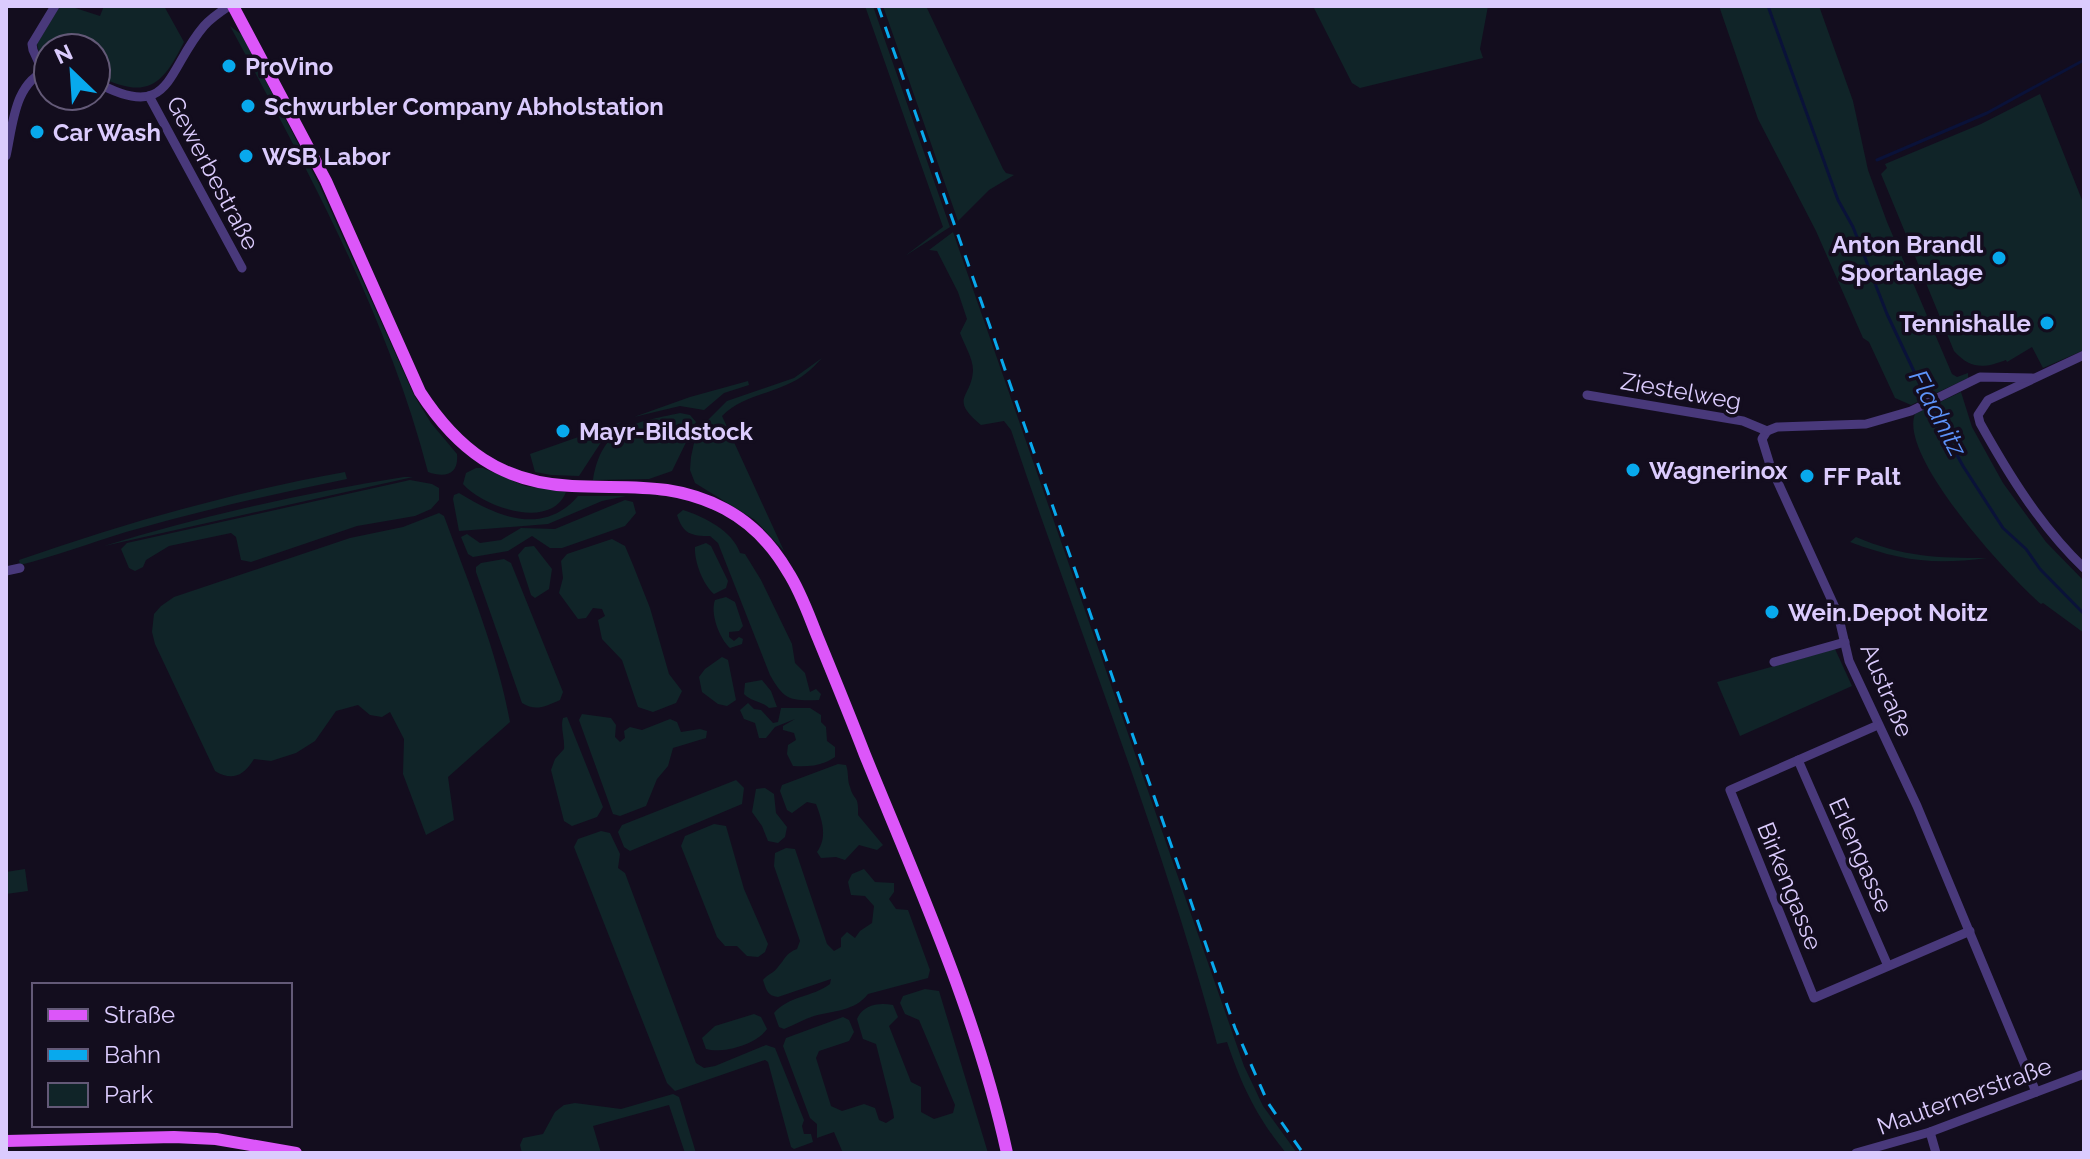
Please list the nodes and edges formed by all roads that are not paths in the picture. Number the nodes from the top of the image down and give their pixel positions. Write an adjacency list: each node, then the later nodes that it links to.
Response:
1 (55, 6): 3 (street)
2 (231, 6): 6 (street); 27 (main road)
3 (39, 32)
4 (32, 79): 7 (street)
5 (112, 90): 6 (street)
6 (149, 96): 8 (street, Gewerbestraße)
7 (6, 156)
8 (242, 268)
9 (2084, 355): 10 (street)
10 (2035, 378): 12 (street); 14 (street)
11 (1587, 395): 12 (street, Ziestelweg)
12 (1767, 431): 16 (street, Austraße)
13 (20, 568): 15 (street)
14 (2084, 568)
15 (6, 571)
16 (1845, 642): 17 (street); 18 (street, Austraße)
17 (1774, 662)
18 (1878, 725): 19 (street); 20 (street, Austraße)
19 (1798, 760): 21 (street, Erlengasse); 21 (street, Birkengasse)
20 (1970, 931): 21 (street); 23 (street, Austraße)
21 (1888, 966)
22 (2084, 1074): 23 (street, Mauternerstraße)
23 (2036, 1092): 24 (street, Mauternerstraße)
24 (1930, 1132): 28 (street, Mauternerstraße); 29 (street)
25 (6, 1141): 26 (main road)
26 (296, 1153)
27 (1007, 1153)
28 (1856, 1153)
29 (1936, 1153)

